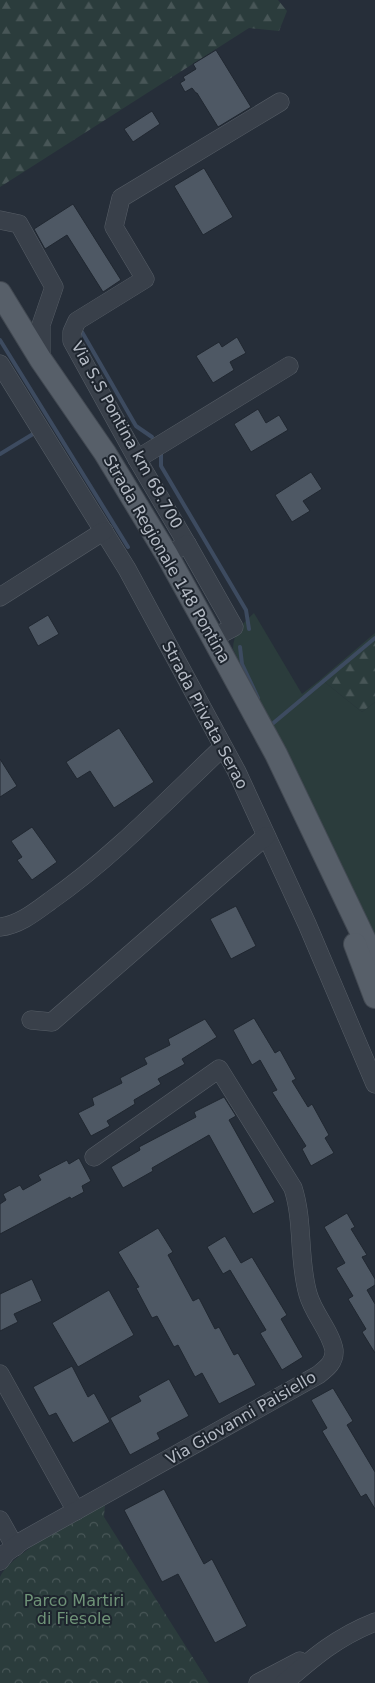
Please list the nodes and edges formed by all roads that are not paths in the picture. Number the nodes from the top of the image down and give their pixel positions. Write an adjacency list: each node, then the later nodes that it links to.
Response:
1 (280, 102): 7 (street, Via S.S Pontina km 69.700)
2 (0, 220): 4 (street)
3 (0, 293): 4 (main road, Strada Regionale 148 Pontina)
4 (41, 360): 10 (main road, Strada Regionale 148 Pontina)
5 (0, 364): 8 (street, Strada Privata Serao)
6 (289, 366): 7 (street)
7 (137, 459): 9 (street, Via S.S Pontina km 69.700)
8 (104, 531): 11 (street); 13 (street, Strada Privata Serao)
9 (187, 544): 10 (street, Via S.S Pontina km 69.700); 12 (street, Via S.S Pontina km 69.700)
10 (167, 556): 12 (main road, Strada Regionale 148 Pontina)
11 (0, 597)
12 (213, 638): 15 (main road, Strada Regionale 148 Pontina)
13 (223, 747): 14 (street, Strada Privata Serao); 16 (street)
14 (266, 836): 19 (street); 20 (street, Strada Privata Serao)
15 (315, 836): 17 (main road, Strada Regionale 148 Pontina); 18 (main road, Strada Regionale 148 Pontina)
16 (0, 927)
17 (375, 961)
18 (375, 997)
19 (31, 1020)
20 (375, 1084)
21 (94, 1157): 23 (street, Via Giovanni Paisiello)
22 (0, 1374): 23 (street)
23 (76, 1511): 25 (street, Via Giovanni Paisiello)
24 (0, 1520): 25 (street)
25 (14, 1547): 26 (street, Via Giovanni Paisiello)
26 (0, 1561)
27 (375, 1622): 28 (street)
28 (323, 1650): 29 (street); 30 (street)
29 (258, 1683)
30 (284, 1683)

